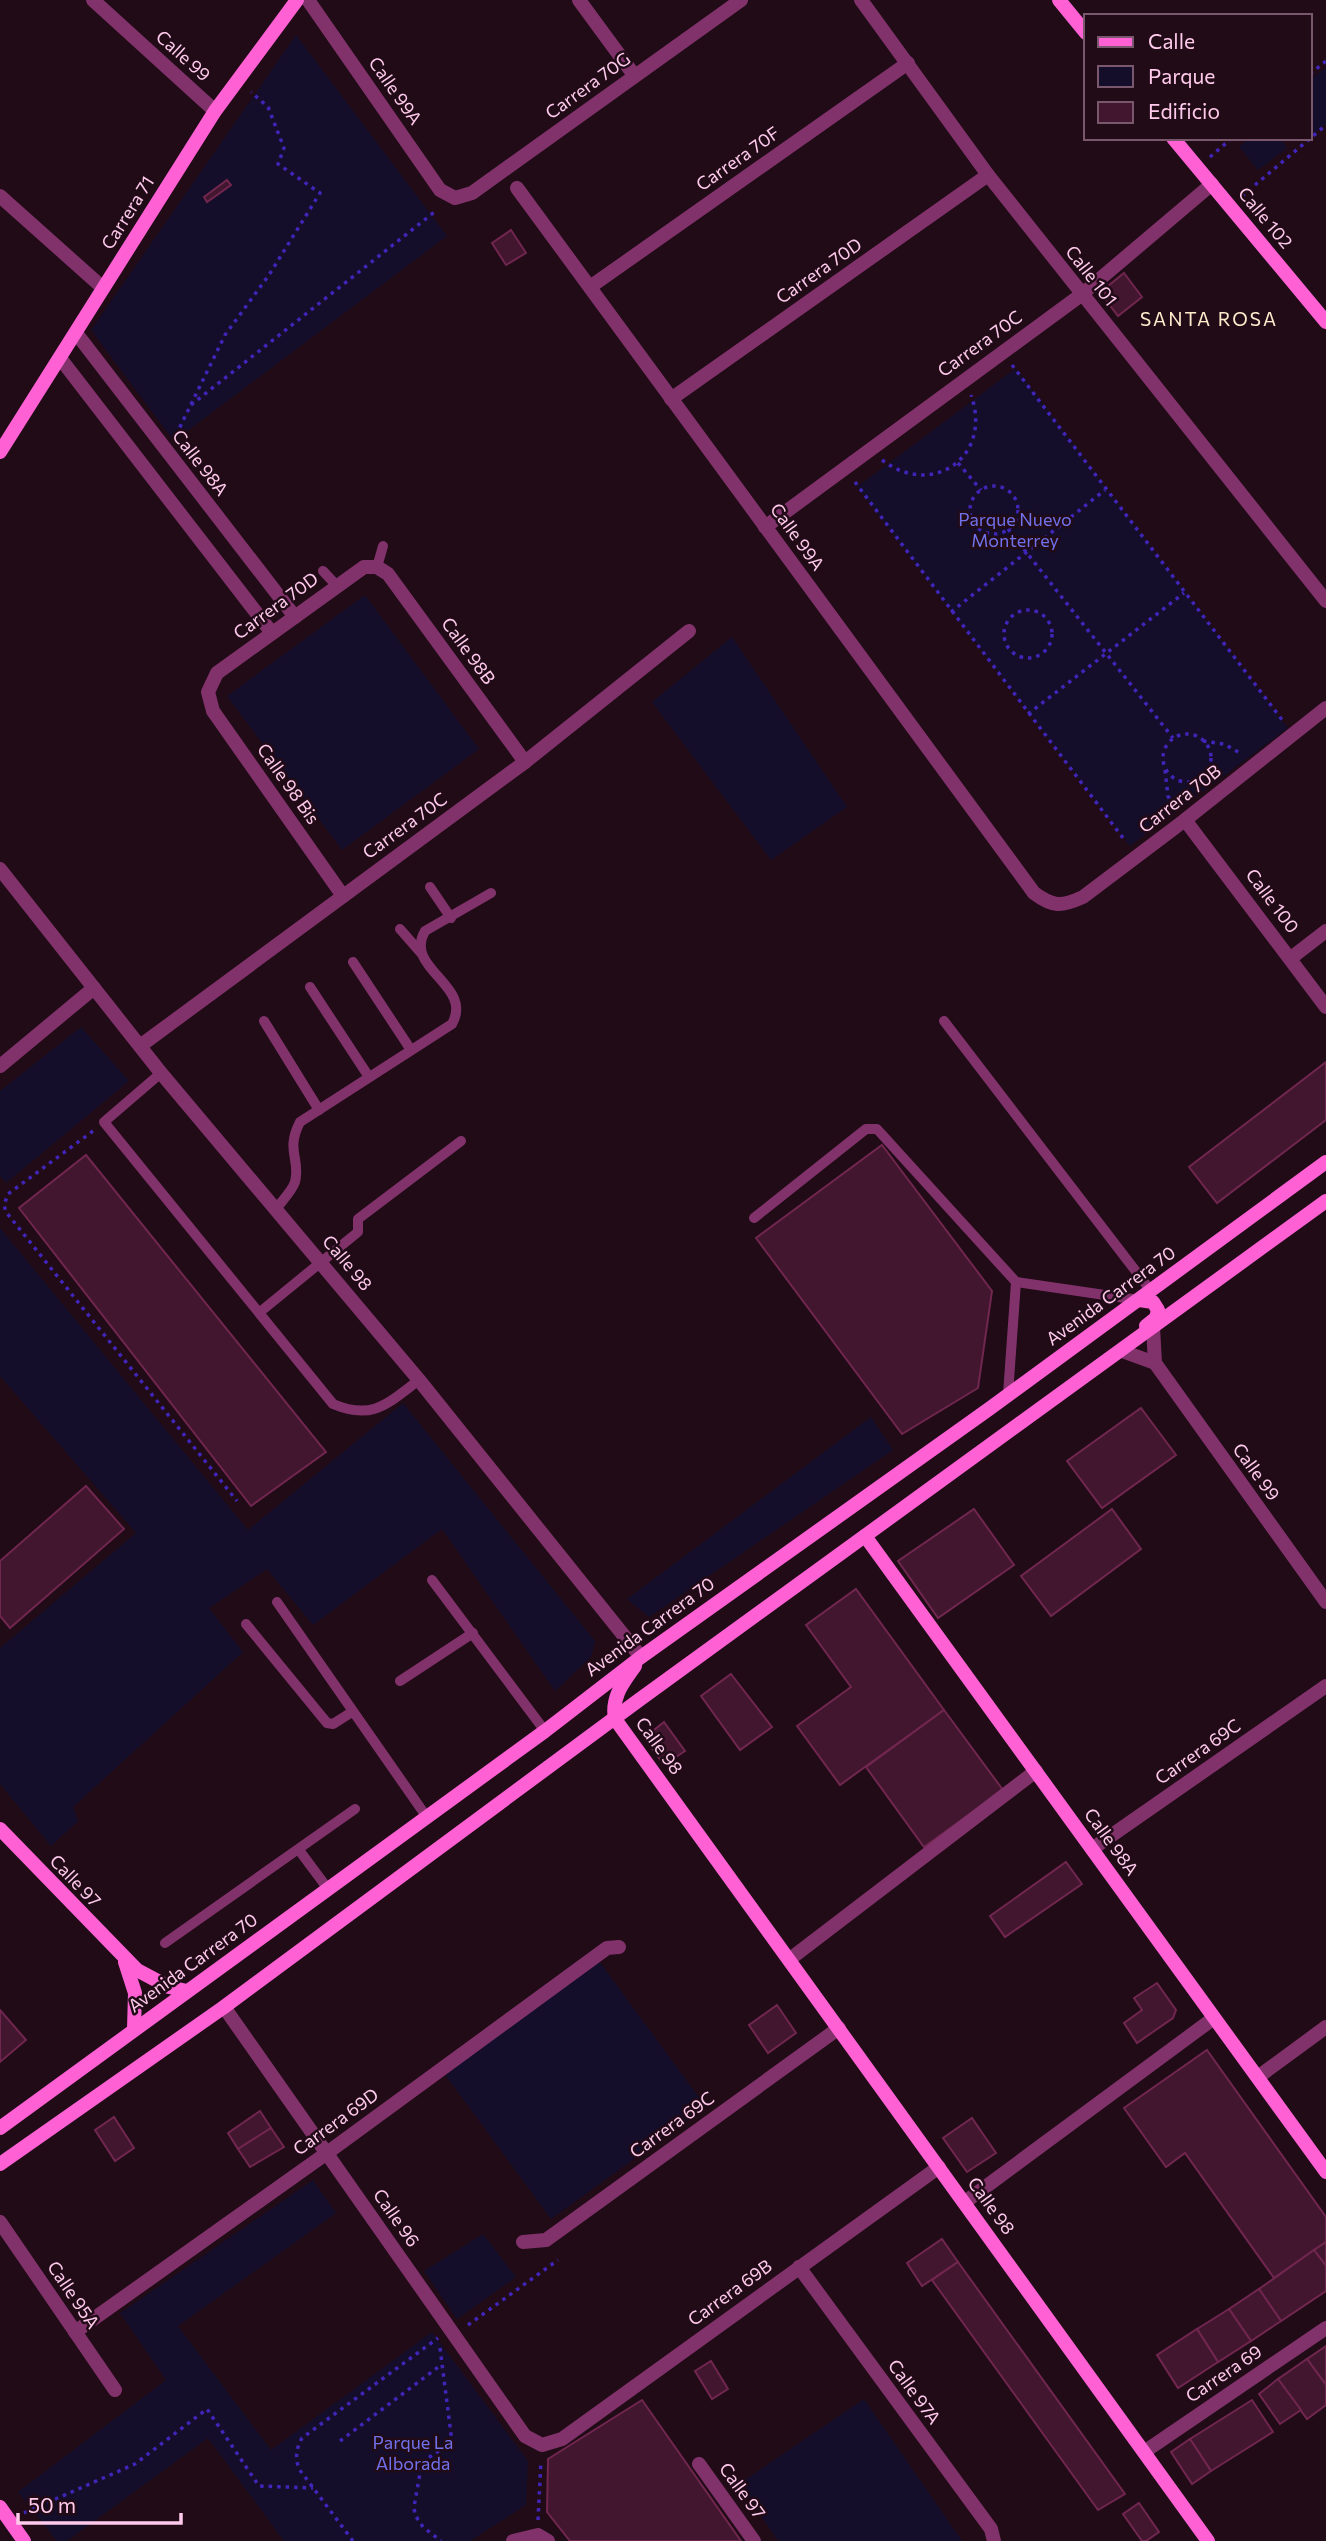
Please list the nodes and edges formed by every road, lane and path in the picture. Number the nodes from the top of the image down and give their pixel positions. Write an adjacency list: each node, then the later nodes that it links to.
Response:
1 (93, 0): 14 (street, Calle 99)
2 (297, 0): 13 (street, Carrera 71)
3 (308, 0): 25 (street, Calle 99A)
4 (579, 0): 12 (street)
5 (741, 0): 12 (street, Carrera 70G)
6 (861, 0): 10 (street, Calle 101)
7 (1059, 0): 8 (street)
8 (1084, 31)
9 (1326, 61): 11 (path)
10 (908, 63): 21 (street, Calle 101); 27 (street, Carrera 70F)
11 (1312, 72)
12 (634, 75): 25 (street, Carrera 70G)
13 (239, 79): 14 (street, Carrera 71); 36 (path)
14 (215, 111): 28 (street, Carrera 71)
15 (1326, 125): 16 (path)
16 (1312, 137)
17 (1175, 140): 20 (street, Calle 102)
18 (1230, 140): 20 (path)
19 (1308, 140): 26 (path)
20 (1197, 167): 22 (street, Calle 102)
21 (988, 175): 29 (street, Calle 101); 35 (street, Carrera 70D)
22 (1212, 184): 26 (street, Calle 102); 29 (street, Carrera 70C)
23 (517, 188): 27 (street, Calle 99A)
24 (0, 196): 28 (street)
25 (455, 198): 36 (path)
26 (1230, 206): 30 (street, Calle 102)
27 (590, 287): 35 (street, Calle 99A)
28 (103, 288): 31 (street, Carrera 71)
29 (1081, 295): 32 (street, Carrera 70C); 52 (street, Calle 101)
30 (1326, 322)
31 (76, 332): 33 (street, Carrera 71); 38 (street, Calle 98A)
32 (1002, 352): 43 (path); 44 (street, Carrera 70C)
33 (60, 358): 37 (street, Carrera 71); 56 (street)
34 (971, 395): 40 (path)
35 (671, 398): 44 (street, Calle 99A)
36 (190, 407): 38 (path)
37 (0, 452)
38 (169, 453): 54 (street, Calle 98A)
39 (881, 459): 40 (path)
40 (958, 463): 42 (path)
41 (853, 480): 53 (path)
42 (981, 490): 45 (path); 45 (path)
43 (1105, 490): 47 (path); 51 (path)
44 (765, 527): 75 (street, Calle 99A)
45 (1008, 529): 47 (path)
46 (383, 546): 48 (lane)
47 (1027, 552): 53 (path); 57 (path)
48 (377, 567): 50 (street, Carrera 70D); 66 (street, Calle 98B)
49 (323, 571): 50 (lane)
50 (337, 586): 54 (street, Carrera 70D)
51 (1184, 593): 57 (path); 62 (path)
52 (1326, 601)
53 (951, 612): 61 (path)
54 (295, 617): 56 (street, Carrera 70D)
55 (689, 631): 66 (street, Carrera 70C)
56 (272, 633): 59 (street, Carrera 70D)
57 (1106, 653): 61 (path); 63 (path)
58 (1017, 655): 58 (path)
59 (208, 692): 74 (street, Calle 98 Bis)
60 (1326, 708): 62 (street, Carrera 70B)
61 (1028, 714): 70 (path)
62 (1294, 734): 69 (street, Carrera 70B)
63 (1173, 738): 64 (path); 67 (path)
64 (1203, 741): 65 (path); 67 (path)
65 (1242, 756)
66 (525, 762): 74 (street, Carrera 70C)
67 (1164, 768): 68 (path)
68 (1175, 808)
69 (1185, 820): 75 (street, Carrera 70B); 80 (street, Calle 100)
70 (1127, 843)
71 (0, 869): 83 (street, Calle 98)
72 (430, 887): 76 (lane)
73 (491, 893): 76 (lane)
74 (344, 896): 87 (street, Carrera 70C)
75 (1050, 905)
76 (451, 918): 79 (lane)
77 (400, 929): 79 (lane)
78 (1326, 931): 80 (street)
79 (421, 953): 88 (lane)
80 (1291, 958): 84 (street, Calle 100)
81 (353, 961): 88 (lane)
82 (310, 987): 91 (lane)
83 (94, 988): 87 (street, Calle 98); 89 (street)
84 (1326, 1007)
85 (264, 1021): 92 (lane)
86 (944, 1021): 101 (lane)
87 (139, 1046): 90 (street, Calle 98)
88 (411, 1050): 91 (lane)
89 (0, 1066)
90 (161, 1073): 93 (lane); 97 (street, Calle 98)
91 (369, 1077): 92 (lane)
92 (319, 1110): 97 (lane)
93 (104, 1122): 102 (lane); 108 (path)
94 (461, 1141): 99 (lane)
95 (1326, 1162): 101 (street, Avenida Carrera 70)
96 (1326, 1201): 103 (street)
97 (276, 1209): 99 (street, Calle 98)
98 (754, 1218): 100 (lane)
99 (321, 1263): 102 (lane); 106 (street, Calle 98)
100 (1016, 1282): 101 (lane); 107 (lane)
101 (1145, 1296): 104 (street); 107 (street, Avenida Carrera 70)
102 (260, 1312): 106 (lane)
103 (1153, 1327): 104 (street); 105 (street)
104 (1122, 1350): 105 (street); 109 (street)
105 (1155, 1363): 112 (street, Calle 99)
106 (419, 1380): 115 (street, Calle 98)
107 (1008, 1394): 115 (street, Avenida Carrera 70)
108 (237, 1501)
109 (866, 1536): 119 (street); 121 (street, Calle 98A)
110 (432, 1580): 114 (lane)
111 (277, 1602): 118 (lane)
112 (1326, 1602)
113 (246, 1625): 118 (lane)
114 (473, 1633): 116 (lane); 120 (lane)
115 (641, 1657): 119 (street, Calle 98); 120 (street, Avenida Carrera 70)
116 (400, 1682)
117 (1326, 1686): 125 (street, Carrera 69C)
118 (352, 1712): 123 (lane)
119 (615, 1719): 131 (street, Calle 98); 133 (street)
120 (545, 1731): 123 (street, Avenida Carrera 70)
121 (1036, 1772): 125 (street, Calle 98A); 131 (street)
122 (355, 1809): 126 (lane)
123 (426, 1816): 127 (street, Avenida Carrera 70)
124 (0, 1829): 130 (street, Calle 97)
125 (1093, 1849): 134 (street, Calle 98A)
126 (299, 1850): 127 (lane); 128 (lane)
127 (328, 1889): 132 (street, Avenida Carrera 70)
128 (165, 1943)
129 (619, 1947): 140 (street, Carrera 69D)
130 (123, 1958): 132 (street, Calle 97); 137 (street, Calle 97)
131 (790, 1959): 136 (street, Calle 98)
132 (187, 1991): 137 (street, Avenida Carrera 70)
133 (224, 2007): 140 (street, Calle 96); 141 (street)
134 (1214, 2018): 138 (street, Calle 98A); 144 (street)
135 (1326, 2027): 138 (street)
136 (839, 2028): 142 (street, Calle 98); 146 (street, Carrera 69C)
137 (134, 2029): 139 (street, Avenida Carrera 70)
138 (1258, 2077): 143 (street, Calle 98A)
139 (0, 2128)
140 (327, 2153): 150 (street, Carrera 69D); 151 (street, Calle 96)
141 (0, 2164)
142 (939, 2167): 144 (street, Calle 98); 148 (street, Carrera 69B)
143 (1326, 2172)
144 (965, 2203): 156 (street, Calle 98)
145 (0, 2222): 150 (street, Calle 95A)
146 (523, 2242)
147 (558, 2260): 151 (path)
148 (799, 2267): 155 (street, Carrera 69B); 168 (street, Calle 97A)
149 (1326, 2328): 156 (street, Carrera 69)
150 (75, 2332): 153 (street, Calle 95A)
151 (448, 2333): 152 (path); 155 (street, Calle 96); 158 (path)
152 (442, 2364): 154 (path); 165 (path)
153 (115, 2390)
154 (340, 2441)
155 (542, 2445): 161 (path)
156 (1144, 2452): 162 (street, Calle 98)
157 (699, 2463): 167 (street, Calle 97)
158 (313, 2487): 160 (path); 164 (path)
159 (0, 2507): 160 (street)
160 (4, 2523): 163 (street)
161 (543, 2538): 166 (street)
162 (1205, 2540)
163 (24, 2541)
164 (353, 2541)
165 (441, 2541)
166 (513, 2541)
167 (754, 2541)
168 (994, 2541)

